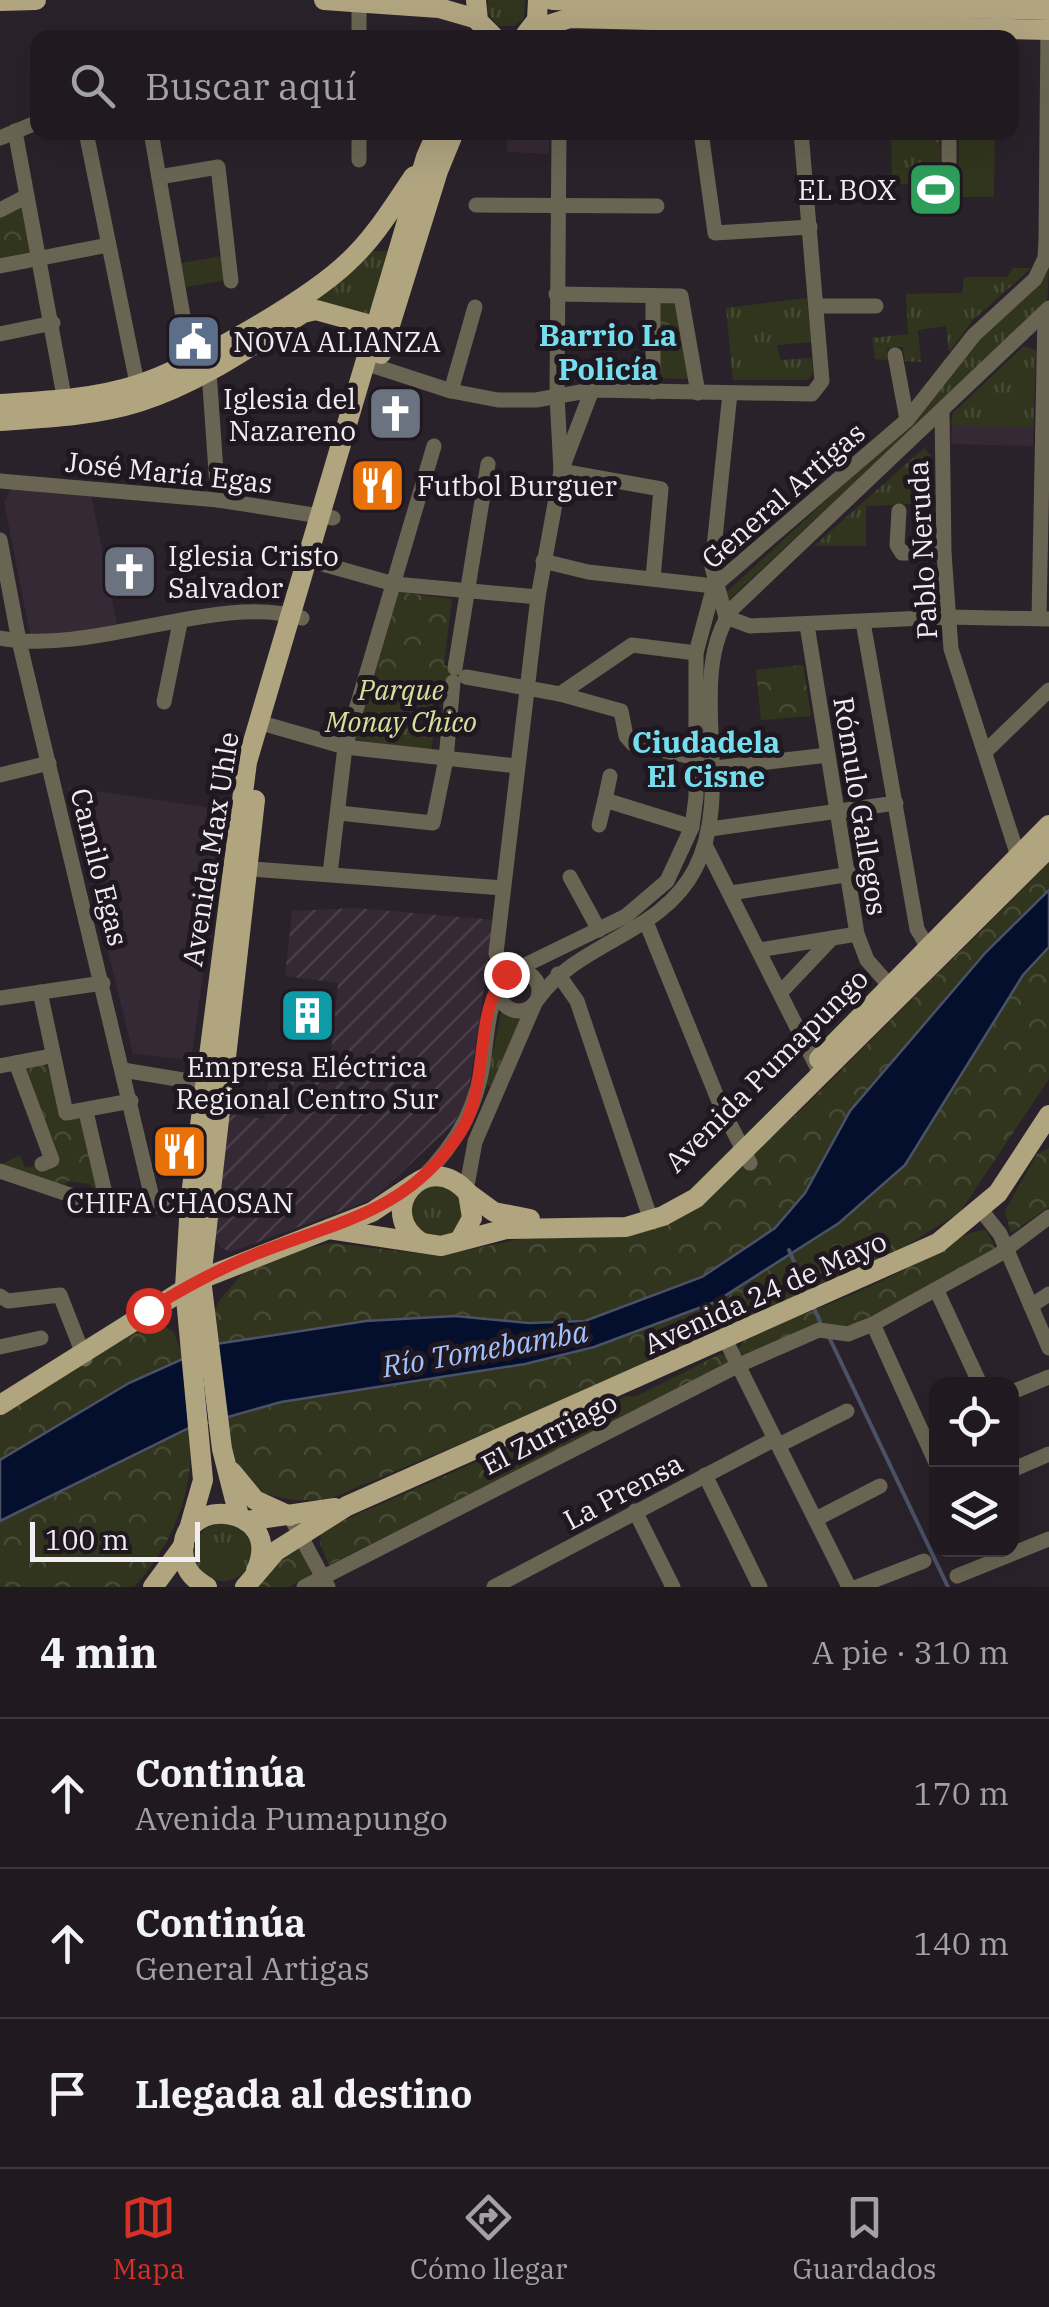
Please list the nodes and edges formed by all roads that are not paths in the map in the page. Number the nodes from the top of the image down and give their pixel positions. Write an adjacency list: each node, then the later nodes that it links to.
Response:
1 (36, 0): 4 (main road)
2 (324, 0): 5 (main road)
3 (538, 0): 15 (main road)
4 (0, 2)
5 (359, 2): 6 (main road); 14 (street)
6 (385, 2): 10 (main road)
7 (657, 2): 9 (main road); 11 (main road)
8 (818, 3): 9 (main road); 12 (main road)
9 (735, 9): 13 (main road); 17 (main road)
10 (477, 19)
11 (559, 19): 13 (main road); 16 (main road)
12 (1049, 22): 18 (main road); 38 (street, General Artigas)
13 (703, 29)
14 (359, 30)
15 (528, 30)
16 (535, 30)
17 (790, 30)
18 (969, 30)
19 (8, 134): 32 (street)
20 (88, 140): 41 (street)
21 (152, 140): 31 (street)
22 (359, 140): 30 (street)
23 (434, 140): 29 (main road, Avenida Max Uhle)
24 (451, 140): 43 (main road, Avenida Max Uhle)
25 (559, 140): 35 (street)
26 (702, 140): 40 (street)
27 (802, 140): 39 (street)
28 (949, 140): 33 (street)
29 (426, 157): 42 (main road); 43 (main road, Avenida Max Uhle)
30 (359, 160)
31 (159, 177): 47 (street); 60 (street)
32 (27, 196): 37 (street); 45 (street)
33 (948, 201)
34 (476, 205): 35 (street)
35 (558, 206): 36 (street); 48 (street)
36 (658, 206)
37 (0, 210)
38 (1048, 214): 72 (street, General Artigas)
39 (810, 227): 40 (street); 50 (street)
40 (715, 234): 44 (street)
41 (108, 245): 45 (street); 64 (street)
42 (362, 248): 43 (main road); 60 (main road)
43 (405, 251): 56 (main road, Avenida Max Uhle)
44 (717, 252)
45 (39, 258): 46 (street); 55 (street)
46 (0, 266)
47 (231, 280)
48 (556, 294): 49 (street); 67 (street)
49 (653, 296): 63 (street); 65 (street)
50 (818, 306): 51 (street); 66 (street)
51 (876, 306)
52 (476, 307): 62 (street)
53 (1047, 311): 68 (street); 71 (street, General Artigas)
54 (328, 313): 56 (main road); 59 (main road); 60 (main road)
55 (52, 323): 57 (street); 70 (street)
56 (382, 328): 59 (main road, Avenida Max Uhle)
57 (0, 334)
58 (896, 355): 72 (street)
59 (371, 365): 62 (street); 80 (main road, Avenida Max Uhle)
60 (200, 367): 64 (main road); 78 (street)
61 (592, 390): 63 (street); 67 (street); 76 (street)
62 (451, 391): 67 (street)
63 (653, 392): 65 (street)
64 (139, 393): 70 (main road)
65 (698, 393): 66 (street)
66 (730, 394): 88 (street)
67 (557, 396): 76 (street)
68 (1045, 398): 81 (street)
69 (0, 404): 70 (main road)
70 (66, 408): 73 (main road)
71 (942, 411): 83 (street, Pablo Neruda); 92 (street, General Artigas)
72 (906, 420): 88 (street, General Artigas)
73 (0, 421)
74 (434, 446): 87 (street)
75 (488, 464): 89 (street)
76 (561, 471): 84 (street); 86 (street)
77 (0, 480): 78 (street, José María Egas)
78 (218, 500): 80 (street, José María Egas)
79 (899, 511): 83 (street)
80 (326, 516): 85 (main road, Avenida Max Uhle); 91 (main road, Avenida Max Uhle)
81 (1044, 538): 94 (street)
82 (0, 540): 99 (street, Camilo Egas)
83 (944, 552): 93 (street, Pablo Neruda)
84 (543, 561): 86 (street); 90 (street)
85 (319, 563): 87 (street); 91 (main road, Avenida Max Uhle)
86 (653, 578): 88 (street)
87 (394, 584): 89 (street); 107 (street)
88 (714, 586): 92 (street); 100 (street, General Artigas)
89 (467, 594): 90 (street); 101 (street)
90 (538, 598): 102 (street)
91 (296, 616): 96 (street); 106 (main road, Avenida Max Uhle)
92 (726, 617): 97 (street); 114 (street, General Artigas)
93 (947, 617): 94 (street); 95 (street); 108 (street, Pablo Neruda)
94 (1044, 618)
95 (863, 622): 97 (street); 118 (street)
96 (180, 623): 99 (street); 105 (street)
97 (807, 625): 109 (street, Rómulo Gallegos)
98 (0, 638): 99 (street)
99 (19, 641): 112 (street, Camilo Egas)
100 (696, 653): 104 (street); 110 (street, General Artigas)
101 (458, 676): 102 (street); 111 (street)
102 (528, 688): 104 (street); 113 (street)
103 (1049, 690): 108 (street)
104 (560, 694): 110 (street)
105 (164, 702)
106 (264, 724): 107 (street); 127 (main road, Avenida Max Uhle)
107 (345, 747): 111 (street); 120 (street)
108 (986, 752): 126 (street, Pablo Neruda)
109 (828, 755): 114 (street); 119 (street, Rómulo Gallegos)
110 (697, 758): 123 (street, General Artigas)
111 (446, 759): 113 (street); 120 (street)
112 (49, 764): 115 (street); 141 (street, Camilo Egas)
113 (516, 766): 131 (street)
114 (716, 768): 124 (street, General Artigas)
115 (0, 775)
116 (610, 776): 117 (street)
117 (605, 800): 121 (street); 123 (street)
118 (896, 803): 119 (street); 138 (street)
119 (840, 812): 124 (street); 129 (street, Rómulo Gallegos)
120 (338, 813): 128 (street)
121 (599, 824)
122 (1049, 825): 126 (main road, Avenida Pumapungo)
123 (692, 826): 134 (street, General Artigas)
124 (708, 837): 132 (street); 133 (street, General Artigas)
125 (1049, 848): 138 (main road, Avenida Pumapungo)
126 (1018, 856): 138 (main road, Avenida Pumapungo)
127 (237, 868): 128 (street); 152 (main road, Avenida Max Uhle)
128 (330, 874): 131 (street)
129 (850, 874): 132 (street); 135 (street, Rómulo Gallegos)
130 (570, 878): 134 (street)
131 (503, 888): 139 (street)
132 (731, 893): 137 (street)
133 (646, 922): 140 (street, General Artigas); 156 (street)
134 (599, 930): 139 (street, General Artigas)
135 (857, 934): 136 (street); 142 (street, Rómulo Gallegos)
136 (832, 938): 137 (street); 145 (street)
137 (759, 950): 145 (street)
138 (935, 958): 142 (main road, Avenida Pumapungo); 150 (main road, Avenida Pumapungo)
139 (512, 971): 143 (street, General Artigas); 147 (street)
140 (558, 974): 147 (street, General Artigas); 165 (street)
141 (103, 983): 144 (street); 151 (street, Camilo Egas)
142 (889, 985): 150 (main road, Avenida Pumapungo)
143 (498, 986): 147 (street); 159 (street, General Artigas)
144 (40, 992): 146 (street); 148 (street)
145 (780, 993): 150 (street)
146 (0, 998)
147 (536, 1001): 160 (street, General Artigas)
148 (51, 1056): 149 (street); 154 (street)
149 (8, 1064): 157 (street)
150 (818, 1069): 156 (main road, Avenida Pumapungo)
151 (124, 1070): 152 (street); 153 (street, Camilo Egas)
152 (212, 1085): 162 (main road, Avenida Max Uhle)
153 (131, 1101): 154 (street); 163 (street, Camilo Egas)
154 (78, 1113): 161 (street)
155 (1049, 1115): 164 (main road, Avenida 24 de Mayo)
156 (743, 1151): 165 (main road, Avenida Pumapungo)
157 (42, 1164)
158 (0, 1171): 161 (street)
159 (417, 1182): 160 (main road); 167 (main road); 169 (main road)
160 (467, 1192): 165 (main road, Avenida Pumapungo); 168 (main road)
161 (107, 1202): 163 (street)
162 (198, 1204): 163 (street); 172 (main road, Avenida Max Uhle)
163 (154, 1206)
164 (981, 1210): 170 (street); 181 (main road, Avenida 24 de Mayo)
165 (649, 1216): 168 (main road, Avenida Pumapungo)
166 (1049, 1217): 170 (street)
167 (329, 1230): 169 (main road); 171 (main road)
168 (461, 1238): 169 (main road)
169 (424, 1244)
170 (1006, 1248): 173 (street); 176 (street)
171 (242, 1260): 172 (main road); 179 (main road)
172 (193, 1284): 177 (main road); 179 (main road, Avenida Max Uhle)
173 (937, 1290): 178 (street); 186 (street)
174 (1049, 1294): 176 (street)
175 (0, 1296): 184 (street)
176 (1031, 1306): 183 (street)
177 (148, 1310): 179 (main road); 184 (main road)
178 (873, 1324): 185 (street, El Zurriago); 191 (street)
179 (196, 1329): 194 (main road, Avenida Max Uhle)
180 (41, 1338): 182 (street)
181 (725, 1339): 185 (street); 201 (main road, Avenida 24 de Mayo)
182 (0, 1347)
183 (1049, 1348)
184 (84, 1355): 189 (main road)
185 (739, 1366): 192 (street); 208 (street, El Zurriago)
186 (977, 1377)
187 (1049, 1377): 188 (street)
188 (1019, 1389)
189 (0, 1404)
190 (847, 1411): 192 (street, La Prensa)
191 (929, 1429)
192 (777, 1442): 196 (street, La Prensa); 199 (street)
193 (1049, 1454): 195 (street)
194 (217, 1455): 200 (main road, Avenida Max Uhle); 201 (main road); 203 (main road, Avenida Max Uhle)
195 (1019, 1467)
196 (705, 1476): 198 (street, La Prensa); 215 (street)
197 (880, 1486): 199 (street)
198 (635, 1511): 210 (street, La Prensa); 214 (street)
199 (818, 1518): 216 (street)
200 (243, 1519): 201 (main road, Avenida 24 de Mayo); 203 (main road, Avenida 24 de Mayo); 209 (main road, Avenida Max Uhle)
201 (295, 1526): 208 (street); 209 (main road, Avenida 24 de Mayo)
202 (1049, 1539): 204 (street)
203 (185, 1540): 211 (main road); 212 (main road)
204 (1019, 1547)
205 (978, 1557): 207 (street)
206 (924, 1561): 217 (street)
207 (957, 1576)
208 (326, 1582): 213 (street, El Zurriago)
209 (246, 1583)
210 (499, 1586)
211 (154, 1587)
212 (207, 1587)
213 (304, 1587)
214 (674, 1587)
215 (760, 1587)
216 (850, 1587)
217 (857, 1587)

